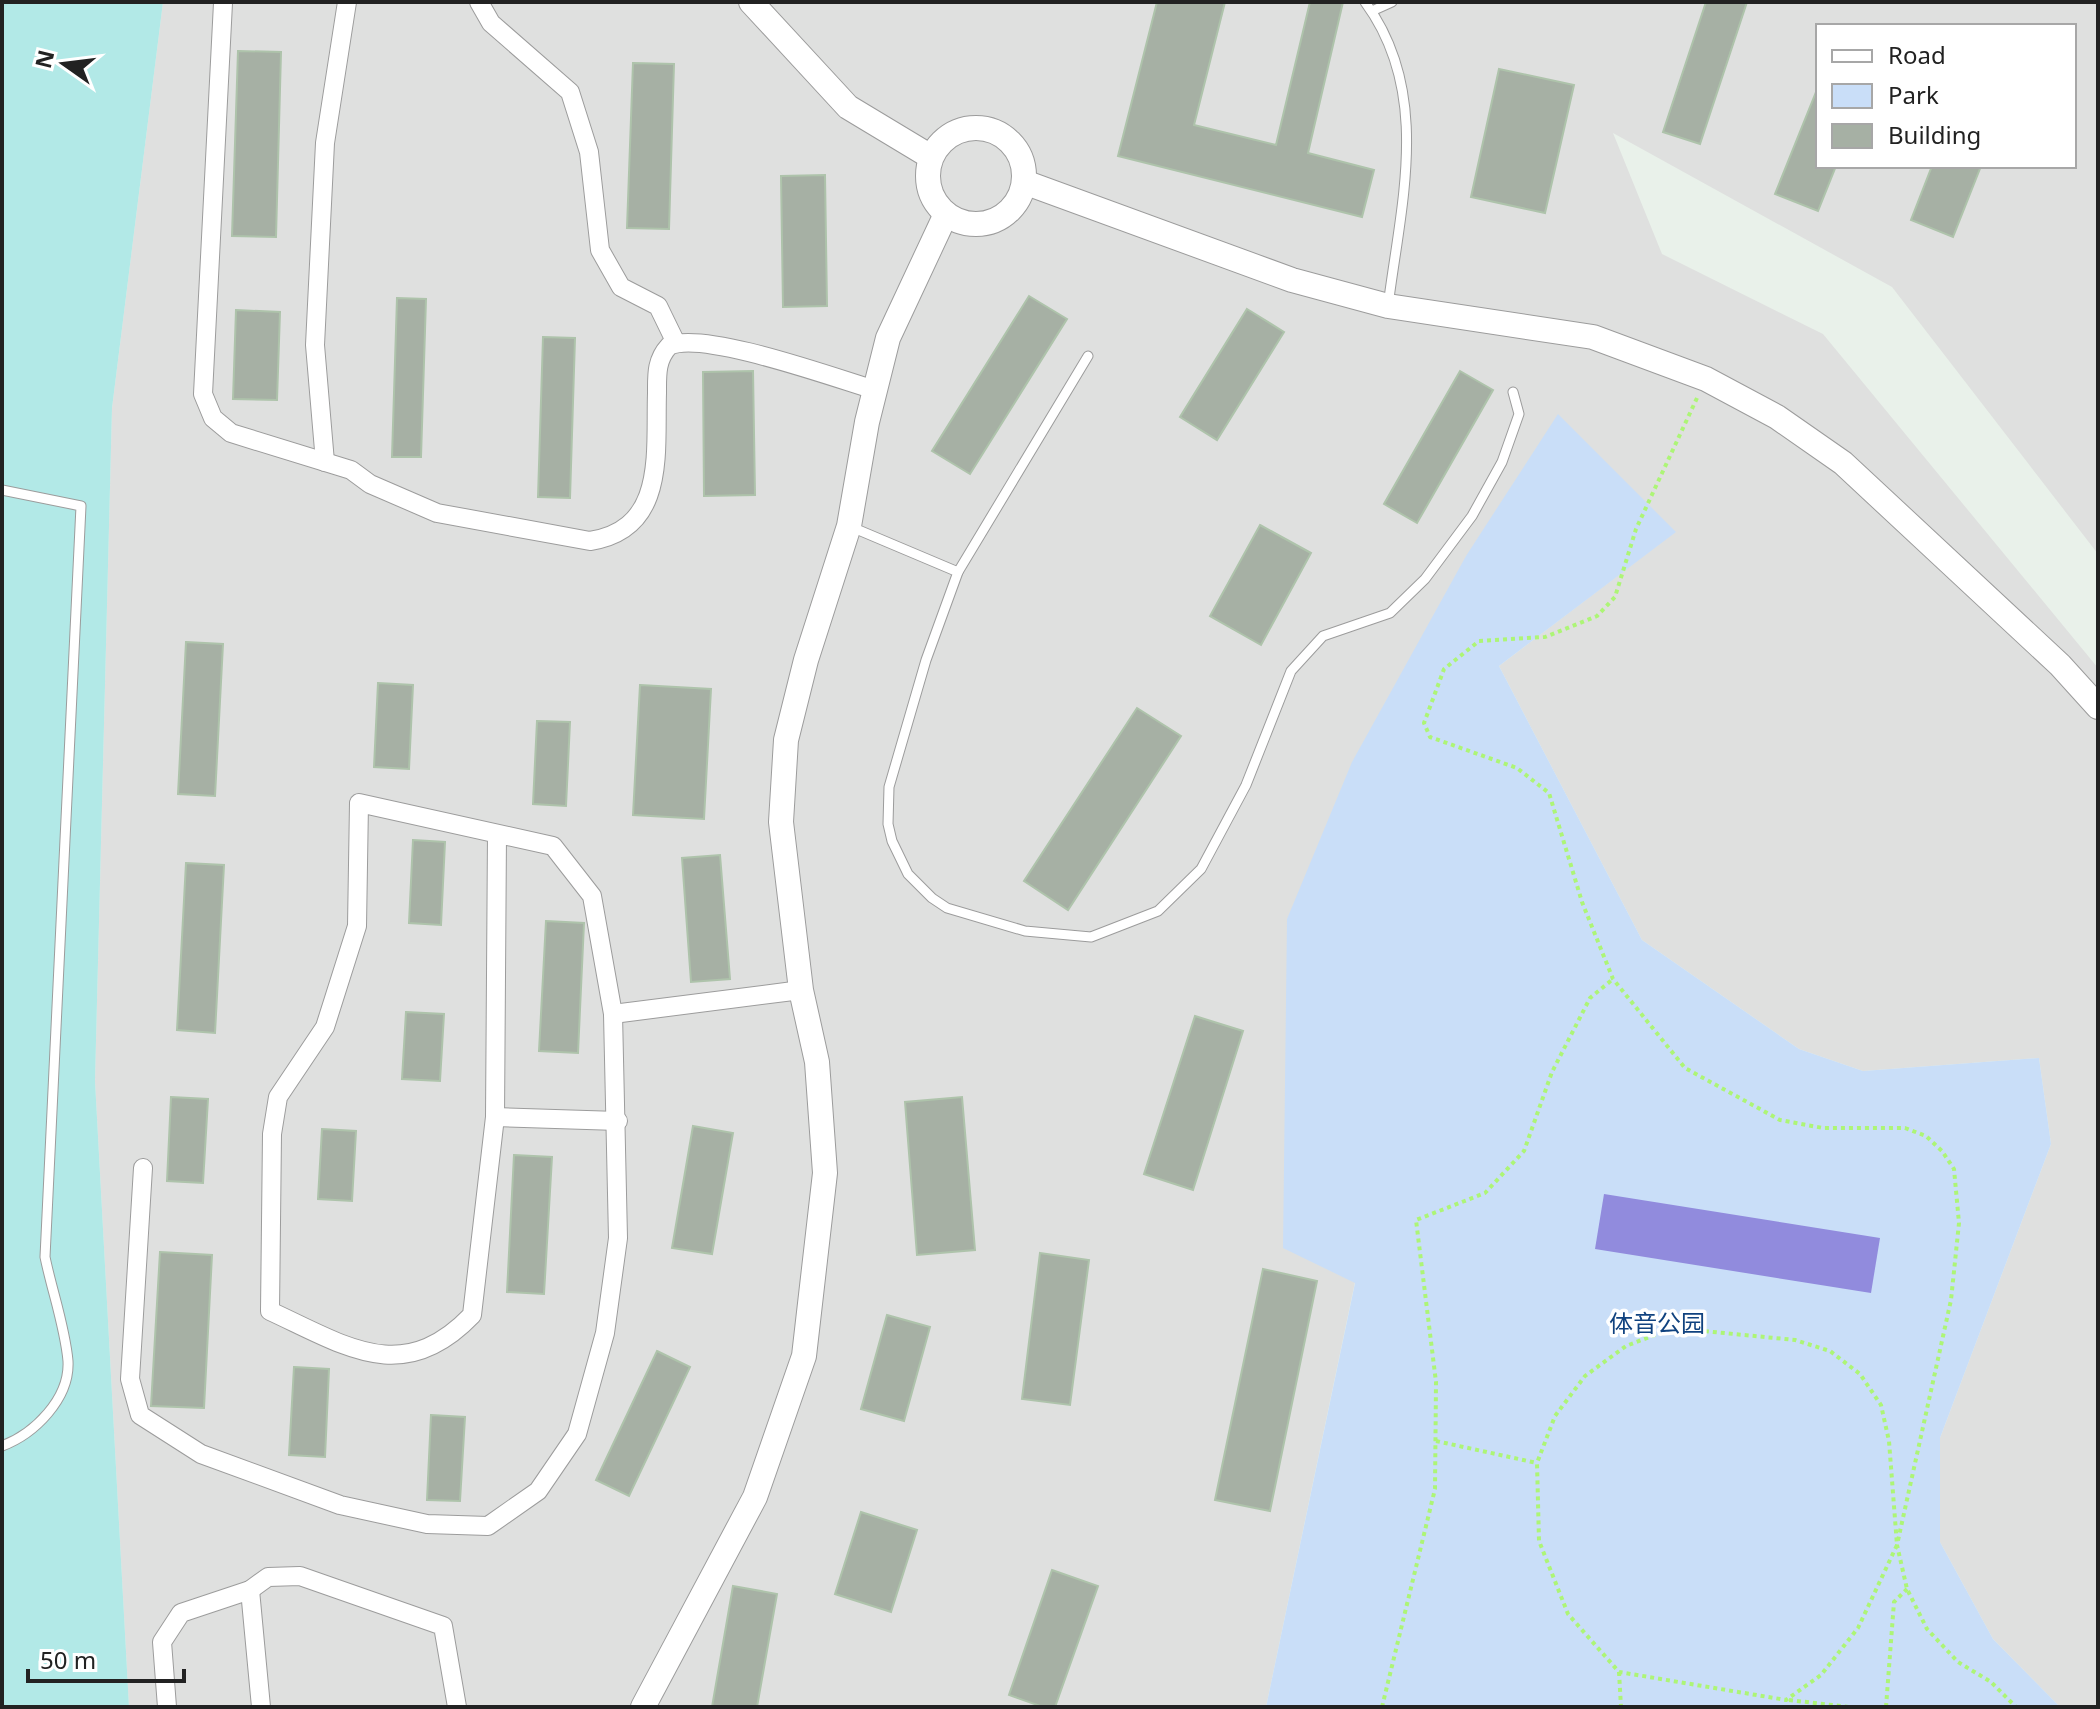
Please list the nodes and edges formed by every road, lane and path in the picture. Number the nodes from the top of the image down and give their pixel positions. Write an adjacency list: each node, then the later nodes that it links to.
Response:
1 (347, 2): 17 (street)
2 (479, 2): 12 (street)
3 (751, 2): 8 (street)
4 (1365, 2): 7 (lane)
5 (1392, 2): 7 (lane)
6 (223, 3): 17 (street)
7 (1372, 11): 11 (lane)
8 (931, 157): 9 (street); 10 (street)
9 (1024, 182): 10 (street); 11 (street)
10 (946, 214): 15 (street)
11 (1388, 306): 14 (street)
12 (676, 343): 15 (street); 17 (street)
13 (1088, 356): 20 (lane)
14 (1706, 379): 21 (street); 23 (path)
15 (875, 390): 19 (street)
16 (1513, 392): 20 (lane)
17 (325, 462)
18 (2, 490): 30 (lane)
19 (849, 526): 20 (lane); 24 (street)
20 (958, 572)
21 (2098, 707)
22 (497, 834): 25 (street); 26 (street); 26 (street)
23 (1613, 979): 29 (path); 32 (path)
24 (801, 990): 25 (street); 40 (street)
25 (613, 1014): 27 (street)
26 (495, 1117): 27 (street)
27 (618, 1121): 28 (street)
28 (143, 1168)
29 (1436, 1441): 31 (path); 41 (path)
30 (2, 1446)
31 (1537, 1463): 32 (path); 35 (path)
32 (1897, 1545): 33 (path); 36 (path)
33 (1907, 1589): 44 (path); 45 (path)
34 (250, 1590): 37 (street); 38 (street); 39 (street)
35 (1619, 1672): 36 (path); 42 (path)
36 (1786, 1700): 43 (path)
37 (167, 1707)
38 (261, 1707)
39 (457, 1707)
40 (643, 1707)
41 (1382, 1707)
42 (1621, 1707)
43 (1849, 1707)
44 (1886, 1707)
45 (2016, 1707)

